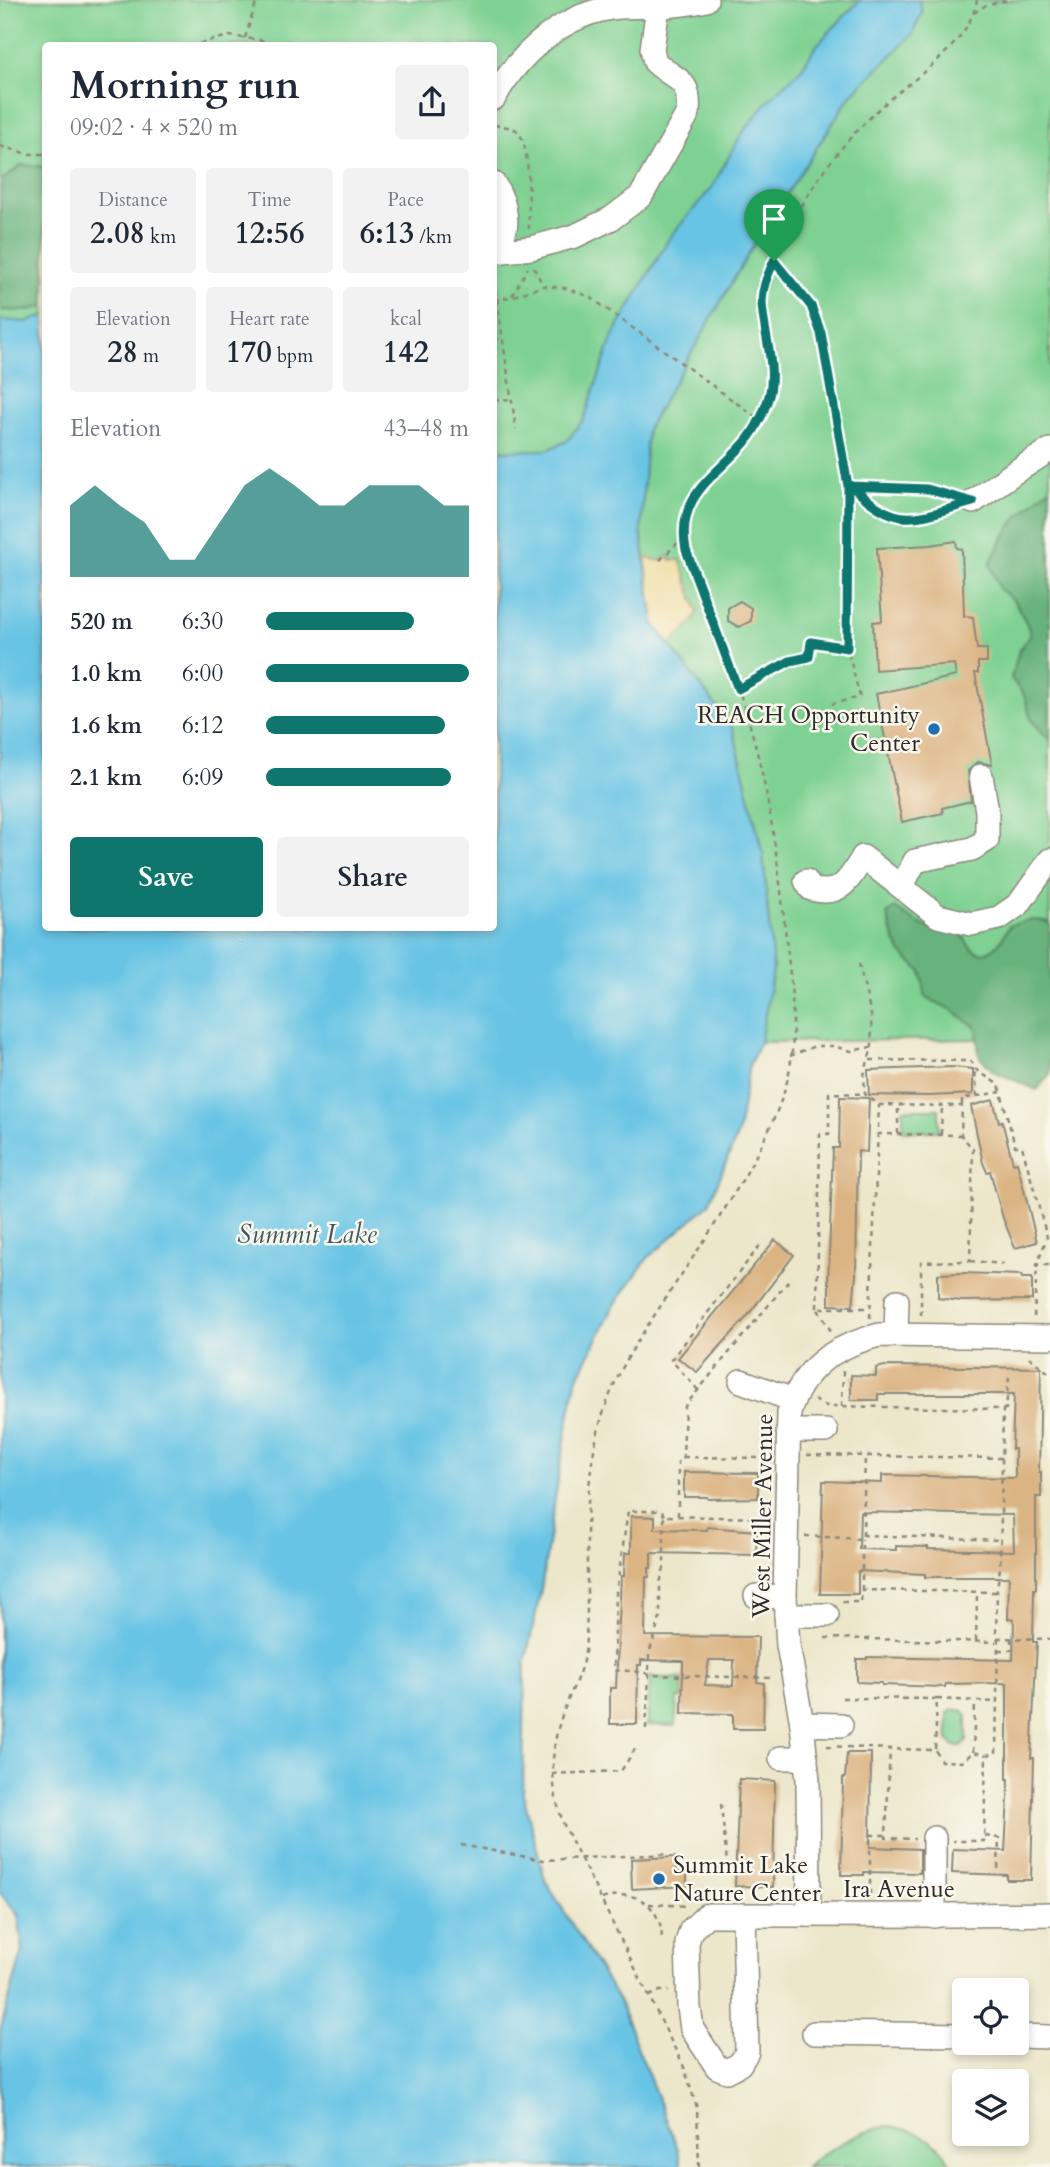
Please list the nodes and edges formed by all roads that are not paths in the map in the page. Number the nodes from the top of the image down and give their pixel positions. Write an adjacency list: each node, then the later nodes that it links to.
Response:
1 (706, 0): 2 (street)
2 (658, 7): 3 (street); 6 (street)
3 (497, 93)
4 (497, 189): 5 (street)
5 (497, 247)
6 (497, 251)
7 (1050, 450): 8 (street)
8 (973, 502)
9 (981, 776): 12 (street)
10 (1050, 860): 12 (street)
11 (806, 881): 12 (street)
12 (902, 886)
13 (897, 1300): 14 (street)
14 (896, 1334): 15 (street, West Miller Avenue); 17 (street, West Miller Avenue)
15 (1050, 1337)
16 (741, 1381): 17 (street)
17 (804, 1400): 18 (street, West Miller Avenue)
18 (788, 1431): 19 (street); 21 (street, West Miller Avenue)
19 (826, 1431)
20 (756, 1596): 21 (street)
21 (786, 1606): 22 (street); 23 (street, West Miller Avenue)
22 (830, 1618)
23 (802, 1724): 24 (street); 26 (street, West Miller Avenue)
24 (841, 1725)
25 (781, 1758): 26 (street)
26 (806, 1758): 30 (street, West Miller Avenue)
27 (940, 1840): 31 (street)
28 (1050, 1914): 31 (street, Ira Avenue)
29 (744, 1915): 29 (street, Ira Avenue); 30 (street, Ira Avenue)
30 (809, 1915): 31 (street, Ira Avenue)
31 (934, 1916)
32 (814, 2033): 33 (street)
33 (952, 2035)
34 (1029, 2036): 35 (street)
35 (1050, 2037)

